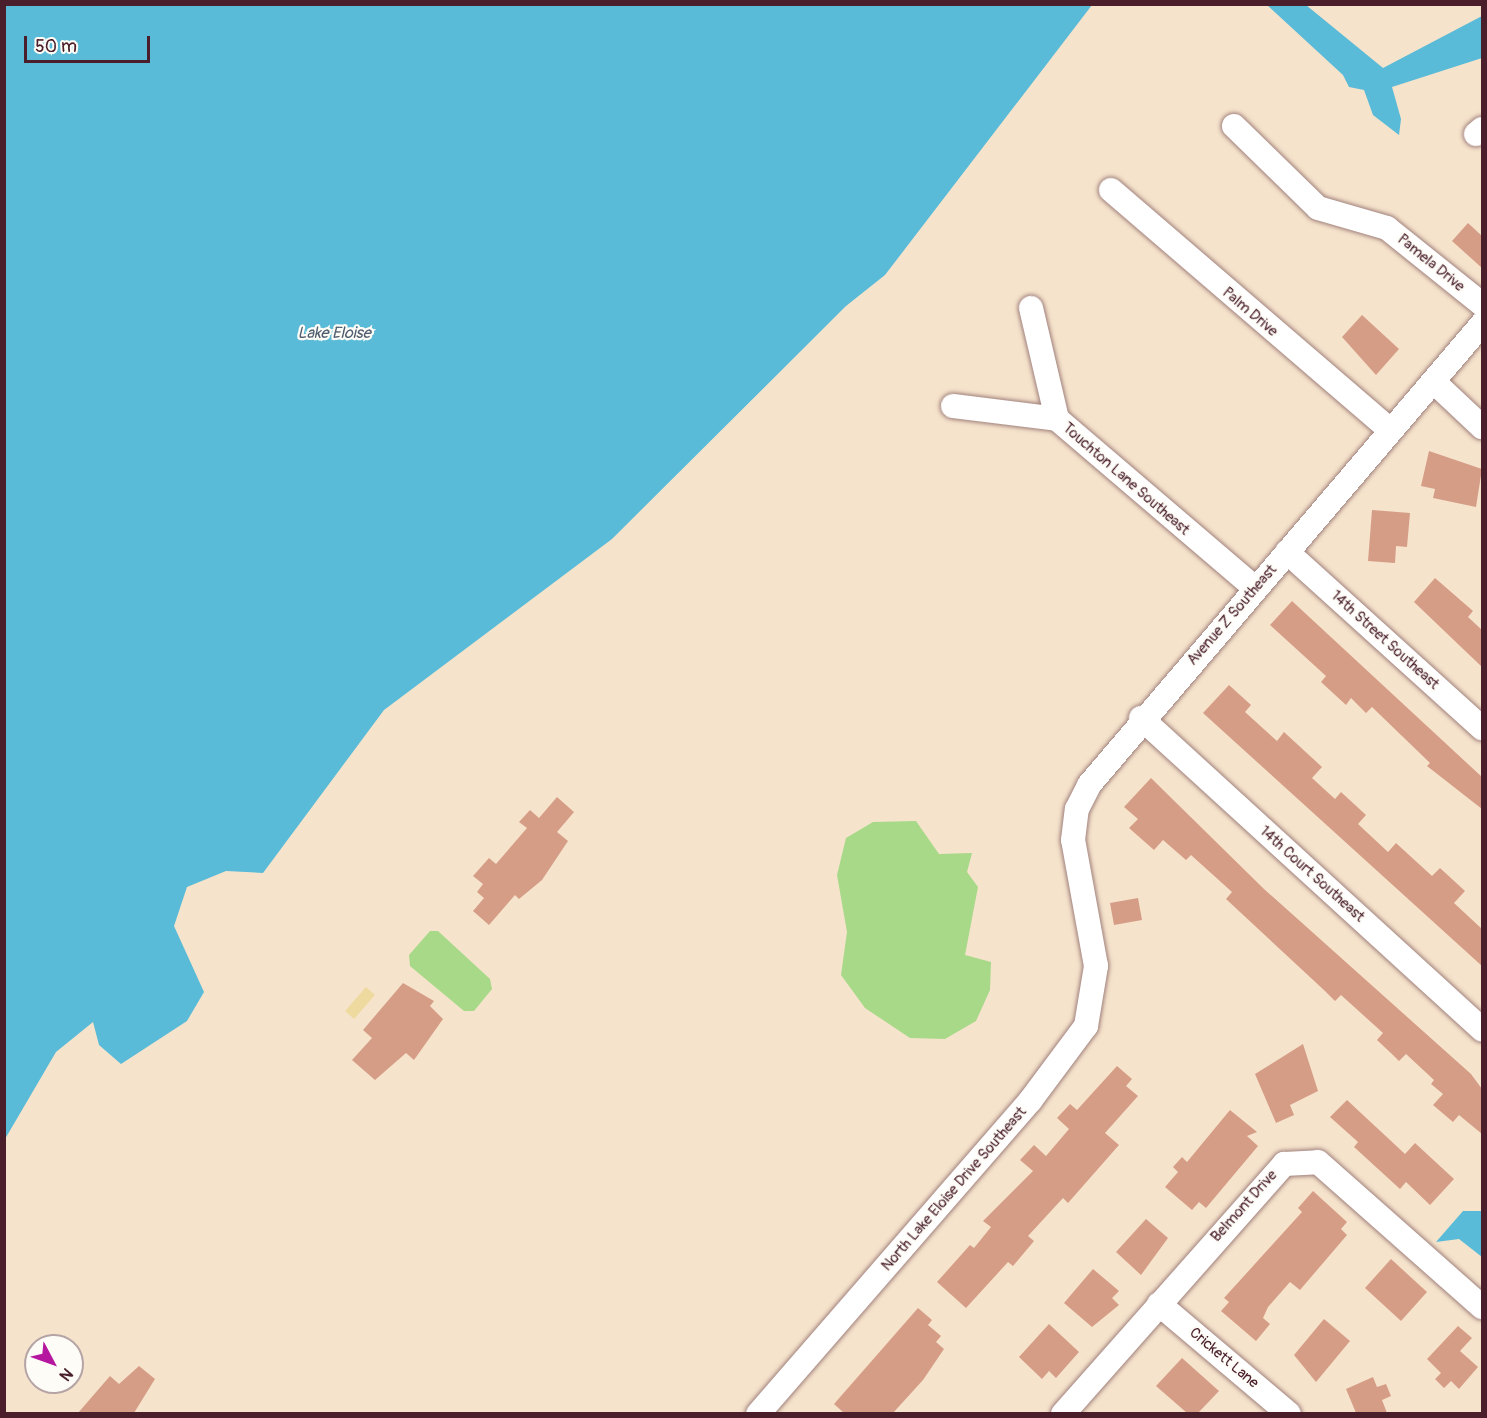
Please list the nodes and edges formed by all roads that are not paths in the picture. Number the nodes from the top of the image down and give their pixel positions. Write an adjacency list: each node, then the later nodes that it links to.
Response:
1 (1234, 126): 3 (street, Pamela Drive)
2 (1111, 190): 10 (street, Palm Drive)
3 (1482, 304)
4 (1031, 308): 8 (street, Touchton Lane Southeast)
5 (1482, 324): 6 (street, Avenue Z Southeast)
6 (1434, 382): 9 (street); 10 (street, Avenue Z Southeast)
7 (953, 406): 8 (street)
8 (1057, 419): 12 (street, Touchton Lane Southeast)
9 (1482, 427)
10 (1391, 431): 11 (street, Avenue Z Southeast)
11 (1287, 552): 12 (street, Avenue Z Southeast); 14 (street, 14th Street Southeast)
12 (1255, 588): 13 (street, Avenue Z Southeast)
13 (1141, 718): 15 (street, Avenue Z Southeast); 16 (street, 14th Court Southeast)
14 (1482, 728)
15 (1091, 940): 19 (street, North Lake Eloise Drive Southeast)
16 (1482, 1029)
17 (1159, 1304): 18 (street, Belmont Drive); 20 (street, Belmont Drive); 21 (street, Crickett Lane)
18 (1482, 1307)
19 (759, 1413)
20 (1063, 1413)
21 (1289, 1413)

